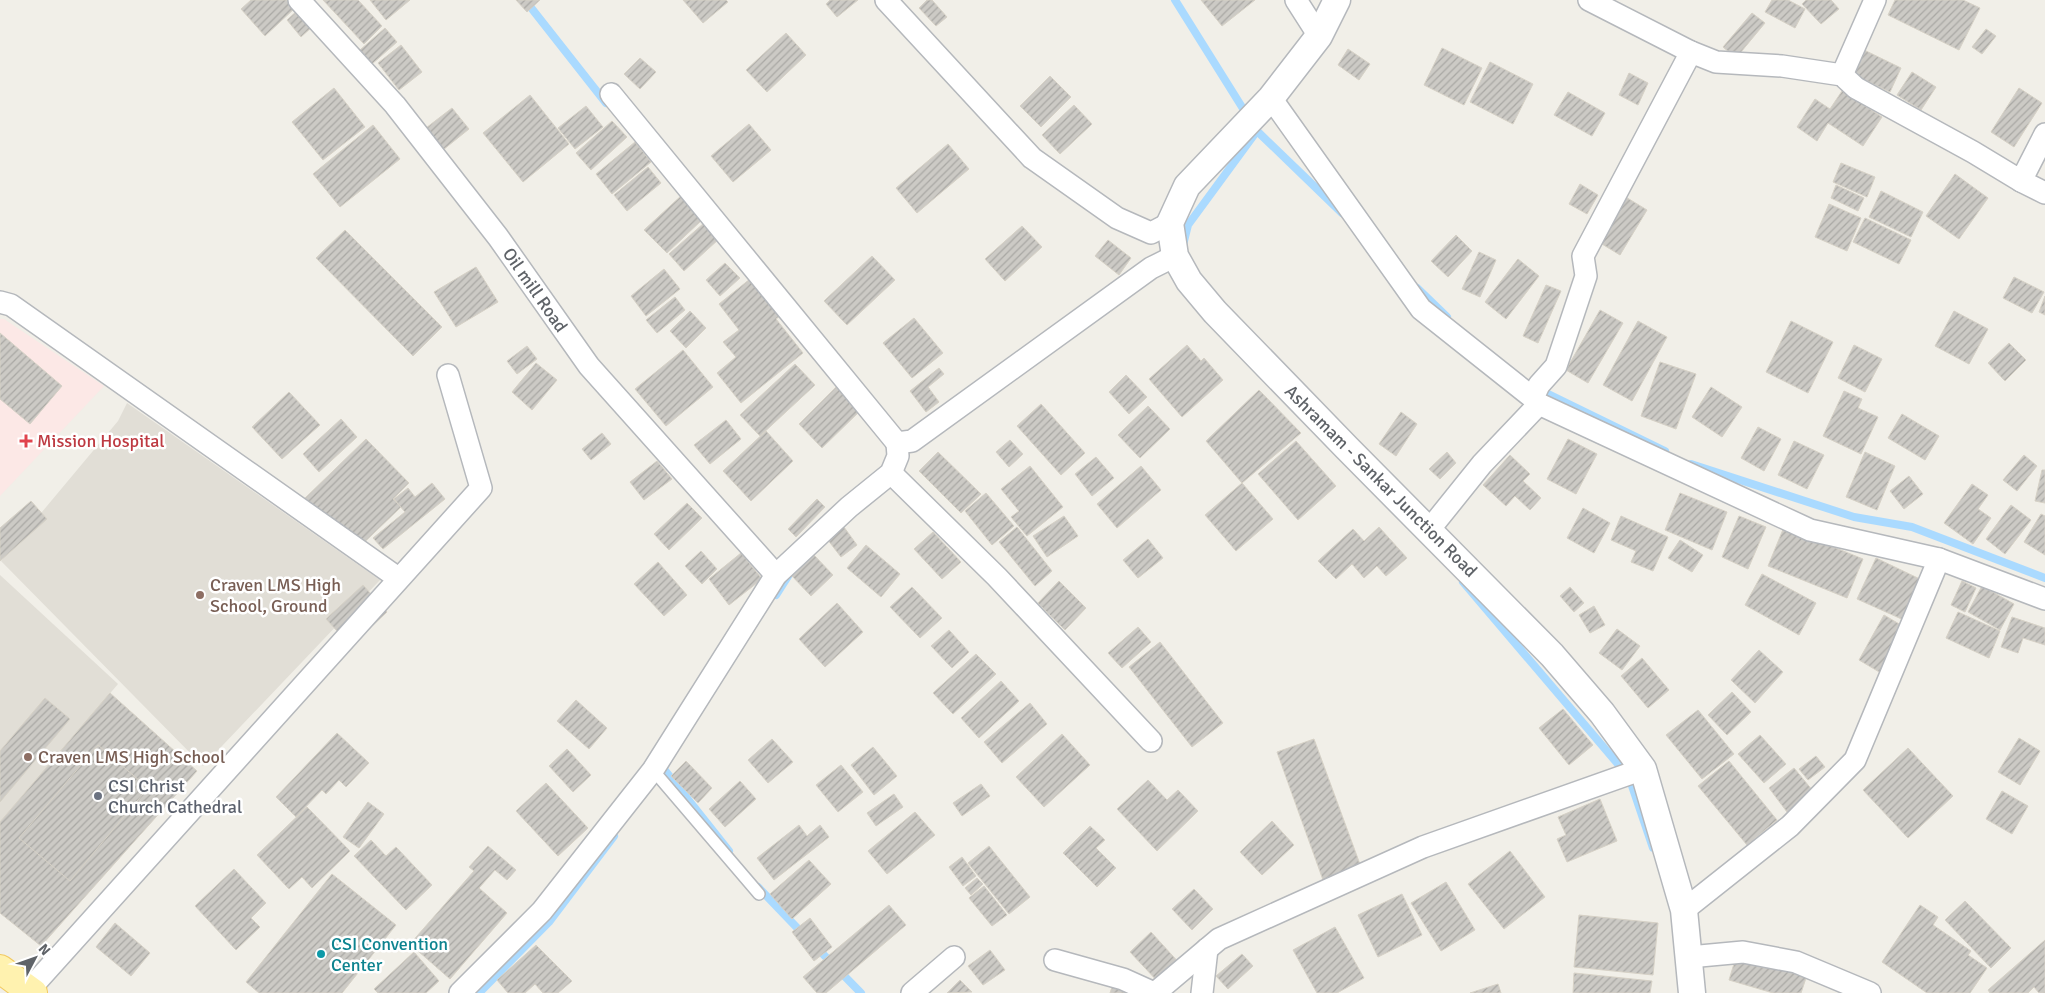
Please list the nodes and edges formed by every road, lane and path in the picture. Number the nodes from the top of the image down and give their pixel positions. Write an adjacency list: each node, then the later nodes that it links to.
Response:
1 (299, 0): 24 (street, Oil mill Road)
2 (886, 0): 15 (street)
3 (1296, 0): 7 (street)
4 (1337, 0): 7 (street)
5 (1589, 0): 8 (street)
6 (1875, 0): 9 (street)
7 (1319, 36): 11 (street)
8 (1691, 52): 9 (street); 19 (street)
9 (1842, 75): 13 (street)
10 (611, 94): 20 (street)
11 (1271, 98): 15 (street); 19 (street)
12 (2045, 134): 13 (street)
13 (2021, 180): 14 (street)
14 (2045, 193)
15 (1170, 224): 16 (street, Ashramam - Sankar Junction Road)
16 (1175, 256): 20 (street); 22 (street, Ashramam - Sankar Junction Road)
17 (0, 302): 25 (street)
18 (448, 375): 25 (street)
19 (1537, 396): 22 (street); 23 (street)
20 (897, 443): 21 (street)
21 (891, 473): 24 (street); 27 (street)
22 (1429, 530): 28 (street, Ashramam - Sankar Junction Road)
23 (1939, 559): 26 (street); 31 (street)
24 (776, 575): 29 (street)
25 (398, 578): 37 (street)
26 (2045, 599)
27 (1151, 741)
28 (1643, 769): 31 (street, Ashramam - Sankar Junction Road); 32 (street)
29 (653, 770): 30 (lane); 38 (street)
30 (758, 894)
31 (1684, 910): 33 (street, Ashramam - Sankar Junction Road)
32 (1207, 949): 40 (street); 41 (street)
33 (1689, 956): 42 (street, Ashramam - Sankar Junction Road); 43 (street)
34 (954, 957): 39 (street)
35 (1055, 960): 40 (street)
36 (0, 969): 37 (main road)
37 (31, 992)
38 (460, 993)
39 (912, 993)
40 (1154, 993)
41 (1202, 993)
42 (1692, 993)
43 (1870, 993)

